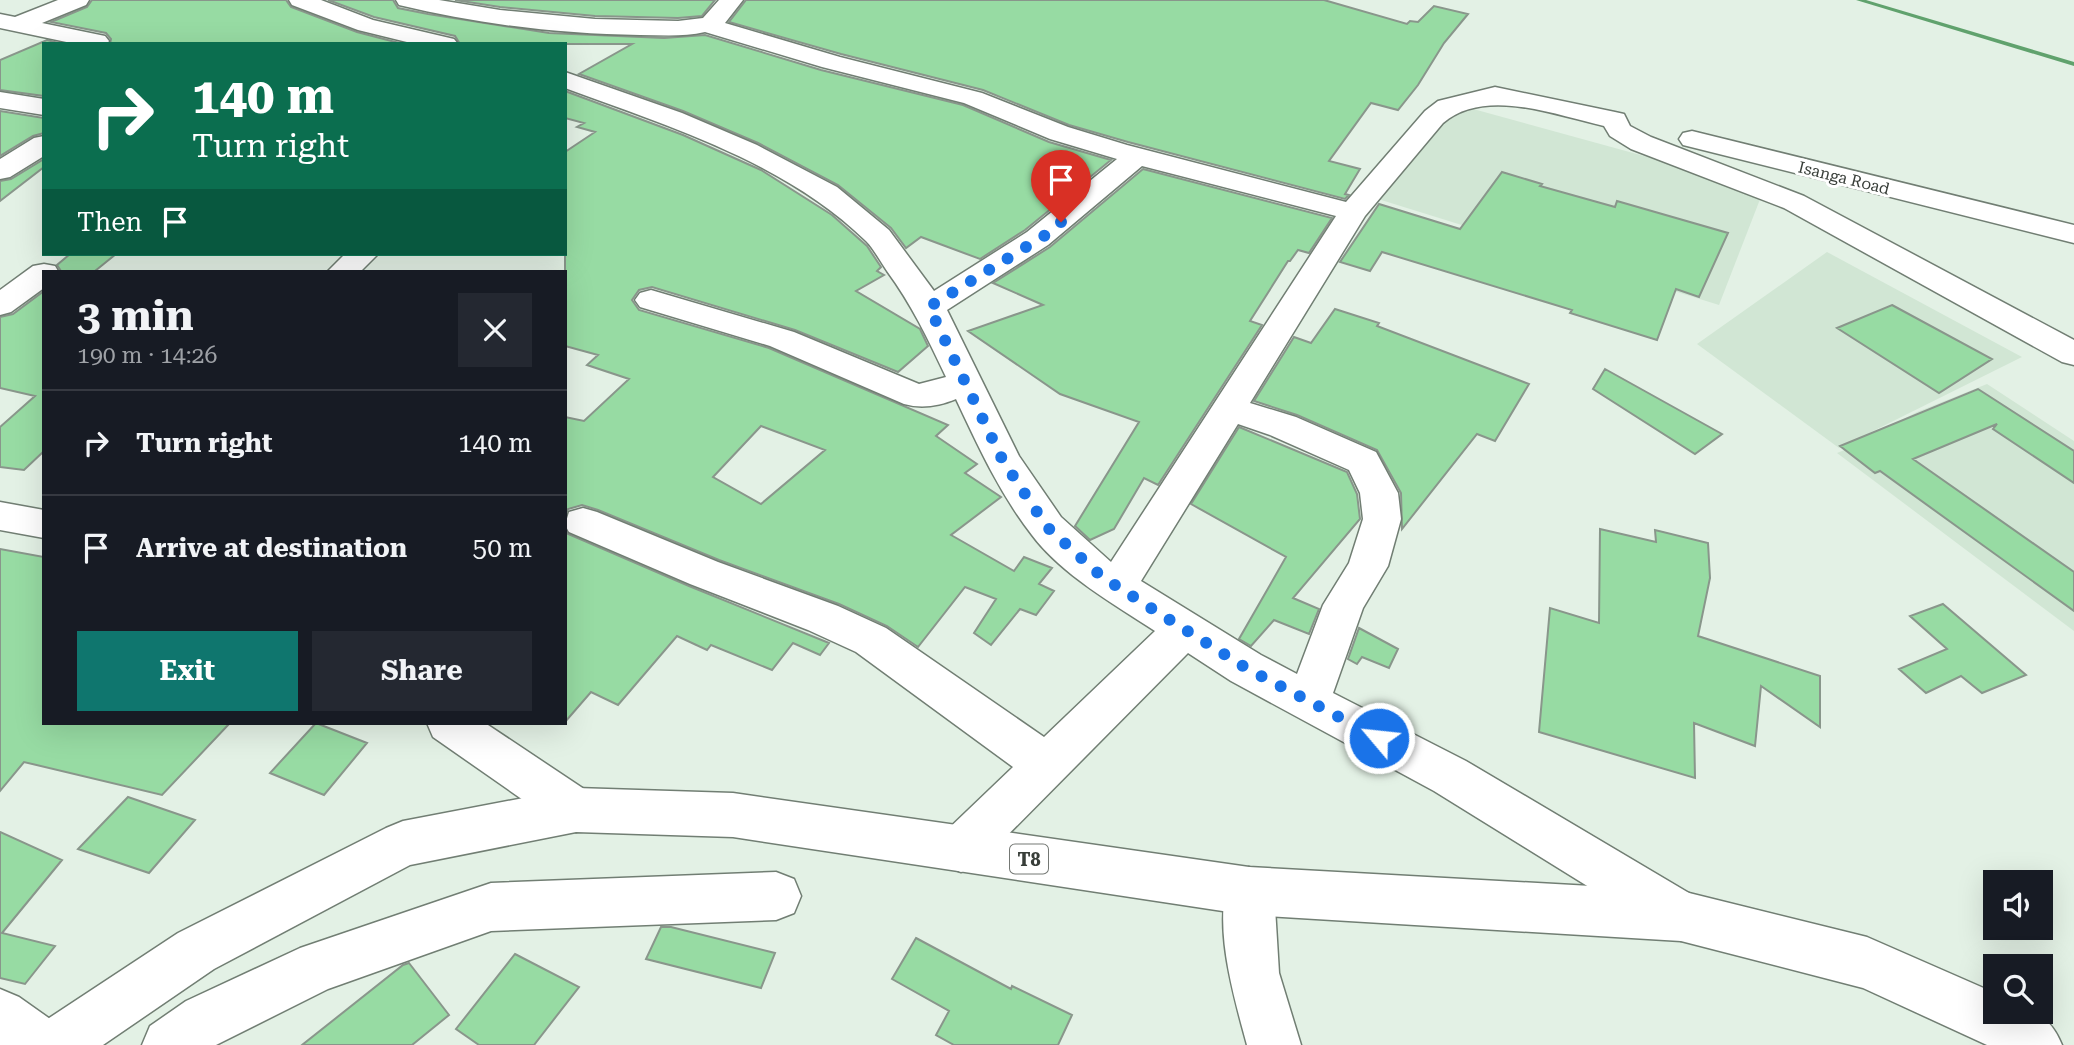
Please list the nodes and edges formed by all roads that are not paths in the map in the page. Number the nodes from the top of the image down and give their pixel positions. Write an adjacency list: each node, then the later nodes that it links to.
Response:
1 (78, 0): 7 (main road)
2 (300, 0): 6 (main road)
3 (358, 0): 6 (main road)
4 (407, 0): 5 (main road)
5 (718, 8): 17 (main road)
6 (335, 12): 8 (main road)
7 (7, 23): 9 (main road)
8 (366, 25): 10 (main road); 11 (main road)
9 (97, 41)
10 (344, 42)
11 (438, 42)
12 (572, 89): 28 (main road)
13 (0, 100): 14 (main road)
14 (42, 107)
15 (1615, 120): 19 (main road, Isanga Road); 20 (main road, Isanga Road); 29 (main road)
16 (42, 145): 18 (main road)
17 (1136, 156): 19 (main road); 28 (main road)
18 (0, 171)
19 (1353, 212): 31 (main road, Isanga Road)
20 (2074, 234)
21 (68, 256): 23 (main road)
22 (361, 256): 24 (main road)
23 (48, 270)
24 (344, 270)
25 (42, 274): 27 (main road)
26 (652, 300): 30 (main road)
27 (0, 305)
28 (929, 307): 30 (main road)
29 (2074, 354)
30 (964, 383): 35 (main road)
31 (1228, 408): 35 (main road, Isanga Road); 37 (main road)
32 (0, 516): 34 (main road)
33 (583, 522): 39 (main road)
34 (42, 524)
35 (1117, 586): 36 (main road)
36 (1185, 629): 37 (main road); 39 (main road)
37 (1308, 701): 44 (main road)
38 (452, 725): 40 (main road)
39 (1047, 765): 41 (main road)
40 (576, 810): 41 (main road, T8); 47 (main road, T8)
41 (961, 849): 42 (main road, T8)
42 (1249, 891): 44 (main road, T8); 49 (main road)
43 (776, 896): 48 (main road)
44 (1681, 916): 50 (main road, T8)
45 (0, 1016): 46 (main road)
46 (41, 1045)
47 (56, 1045)
48 (169, 1045)
49 (1274, 1045)
50 (2035, 1045)

